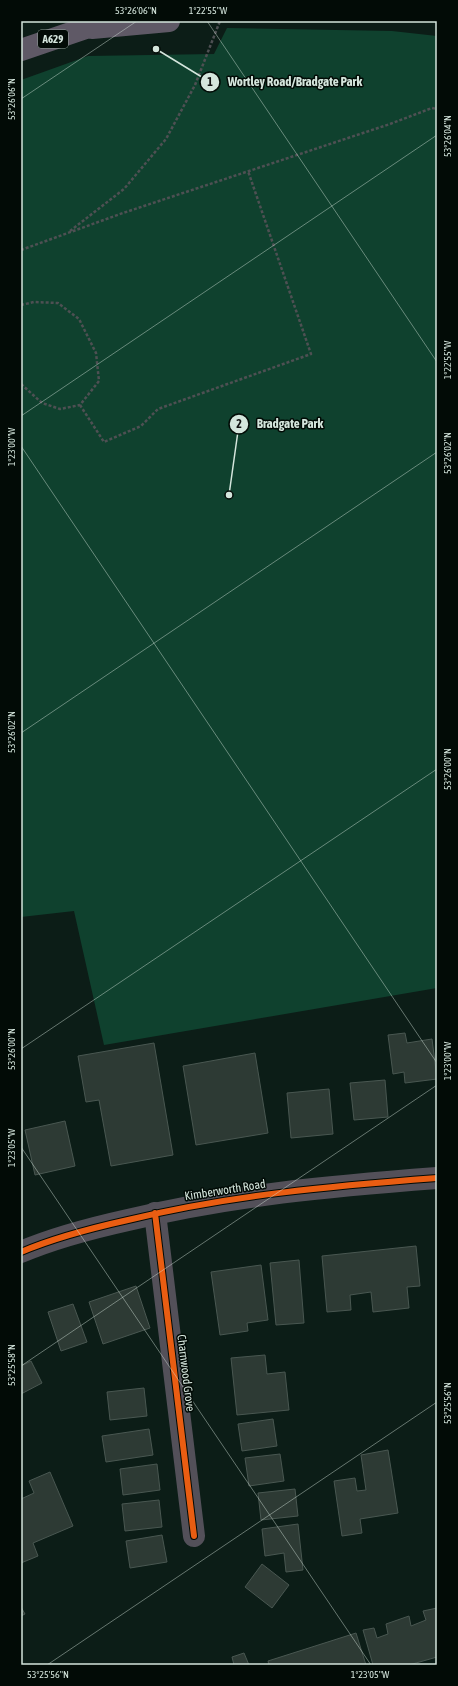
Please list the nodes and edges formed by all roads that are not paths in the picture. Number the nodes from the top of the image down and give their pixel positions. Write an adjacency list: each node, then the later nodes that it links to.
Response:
1 (106, 21): 3 (main road, A629)
2 (169, 21): 3 (main road, A629)
3 (85, 29): 4 (main road, A629)
4 (21, 50)
5 (437, 1178): 6 (street, Kimberworth Road)
6 (155, 1213): 7 (street, Kimberworth Road); 8 (street, Charnwood Grove)
7 (21, 1252)
8 (194, 1536)

